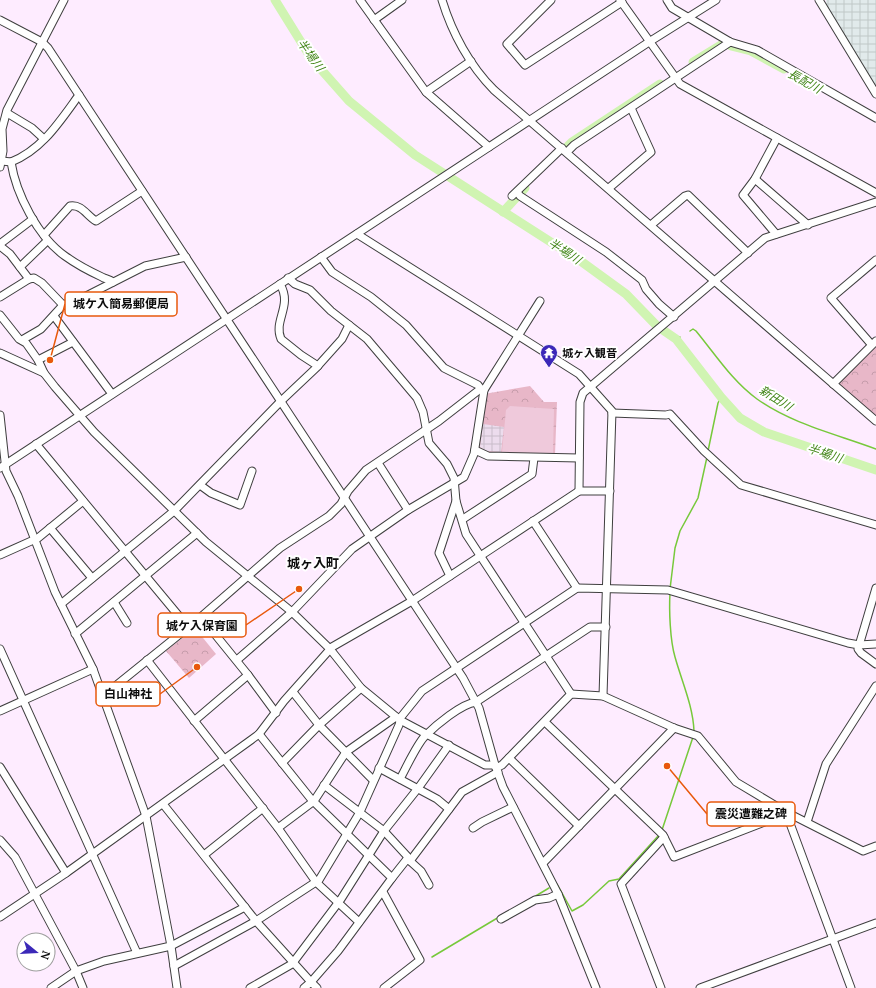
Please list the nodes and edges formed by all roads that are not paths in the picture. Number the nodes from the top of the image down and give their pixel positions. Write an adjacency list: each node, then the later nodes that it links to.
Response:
1 (64, 0): 13 (street)
2 (360, 0): 12 (street)
3 (402, 0): 12 (street)
4 (442, 0): 16 (street)
5 (551, 0): 9 (street)
6 (667, 0): 10 (street)
7 (716, 0): 10 (street)
8 (819, 0): 19 (street)
9 (621, 1): 14 (street)
10 (687, 17): 14 (street); 15 (street)
11 (0, 20): 13 (street)
12 (374, 20): 18 (street)
13 (42, 42): 20 (street); 22 (street)
14 (649, 42): 17 (street); 24 (street)
15 (730, 42): 17 (street); 23 (street)
16 (471, 61): 18 (street); 24 (street)
17 (675, 79): 21 (street); 26 (street)
18 (426, 92): 28 (street)
19 (876, 94)
20 (79, 95): 27 (street); 34 (street)
21 (630, 108): 29 (street); 33 (street)
22 (6, 113): 25 (street); 27 (street)
23 (876, 118)
24 (529, 121): 28 (street); 29 (street)
25 (1, 133): 31 (street)
26 (777, 138): 32 (street); 35 (street)
27 (44, 139): 30 (street)
28 (489, 147): 40 (street)
29 (564, 150): 33 (street); 59 (street)
30 (11, 162): 31 (street); 37 (street)
31 (1, 164)
32 (755, 179): 39 (street); 41 (street)
33 (608, 188): 38 (street)
34 (142, 191): 42 (street); 45 (street)
35 (876, 194)
36 (876, 202): 39 (street)
37 (33, 219): 42 (street); 43 (street)
38 (651, 225): 44 (street); 52 (street)
39 (808, 225): 41 (street)
40 (357, 234): 46 (street); 62 (street)
41 (776, 234): 44 (street)
42 (46, 238): 48 (street); 51 (street)
43 (0, 245): 48 (street)
44 (748, 253): 52 (street)
45 (186, 257): 51 (street); 60 (street)
46 (321, 257): 49 (street); 72 (street)
47 (876, 260): 65 (street)
48 (20, 267): 50 (street)
49 (288, 278): 53 (street); 61 (street)
50 (30, 279): 54 (street); 56 (street)
51 (113, 282): 56 (street)
52 (716, 282): 59 (street); 70 (street)
53 (280, 284): 60 (street); 68 (street)
54 (0, 297)
55 (540, 301): 62 (street)
56 (63, 305): 58 (street)
57 (0, 315): 63 (street)
58 (54, 316): 63 (street); 64 (street)
59 (673, 318): 71 (street)
60 (226, 319): 73 (street); 74 (street)
61 (349, 325): 68 (street); 80 (street)
62 (518, 336): 71 (street); 72 (street)
63 (22, 340): 67 (street)
64 (73, 342): 67 (street); 73 (street)
65 (874, 343): 70 (street)
66 (0, 353): 69 (street)
67 (38, 360): 69 (street)
68 (318, 366): 74 (street)
69 (44, 373): 77 (street)
70 (833, 384): 78 (street)
71 (591, 387): 75 (street); 84 (street)
72 (482, 390): 80 (street); 82 (street)
73 (112, 394): 77 (street)
74 (280, 402): 89 (street); 92 (street)
75 (612, 413): 91 (street); 99 (street)
76 (0, 415): 79 (street)
77 (80, 415): 81 (street); 96 (street)
78 (876, 421)
79 (0, 423): 86 (street)
80 (426, 429): 85 (street); 88 (street)
81 (36, 444): 86 (street); 93 (street)
82 (475, 450): 83 (street); 88 (street)
83 (534, 458): 84 (street); 97 (street)
84 (579, 458): 90 (street)
85 (378, 463): 92 (street); 95 (street)
86 (3, 466): 103 (street)
87 (252, 471): 89 (street)
88 (455, 481): 94 (street); 95 (street)
89 (200, 485): 96 (street)
90 (579, 491): 91 (street); 98 (street)
91 (610, 491): 112 (street)
92 (345, 499): 102 (street); 108 (street)
93 (83, 501): 100 (street); 104 (street)
94 (456, 501): 97 (street); 109 (street)
95 (408, 510): 102 (street)
96 (174, 512): 101 (street); 104 (street)
97 (463, 519): 106 (street)
98 (533, 521): 106 (street); 111 (street)
99 (876, 525)
100 (50, 528): 103 (street); 110 (street)
101 (197, 533): 107 (street); 108 (street)
102 (370, 537): 114 (street); 117 (street)
103 (34, 539): 105 (street); 116 (street)
104 (125, 552): 107 (street); 110 (street)
105 (0, 555)
106 (481, 555): 109 (street); 119 (street)
107 (144, 575): 115 (street); 121 (street)
108 (248, 576): 117 (street); 118 (street)
109 (450, 576): 114 (street)
110 (92, 578): 116 (street)
111 (577, 588): 112 (street); 119 (street)
112 (608, 588): 122 (street); 125 (street)
113 (876, 588): 125 (street)
114 (412, 601): 127 (street); 132 (street)
115 (114, 602): 120 (street); 123 (street)
116 (61, 604): 123 (street)
117 (292, 612): 127 (street); 130 (street)
118 (201, 617): 121 (street); 130 (street)
119 (524, 622): 128 (street); 132 (street)
120 (127, 623)
121 (188, 627): 129 (street)
122 (606, 627): 128 (street); 140 (street)
123 (76, 634): 133 (street)
124 (876, 644): 125 (street)
125 (859, 645): 131 (street)
126 (0, 649): 141 (street)
127 (330, 649): 136 (street); 137 (street)
128 (546, 656): 138 (street); 142 (street)
129 (147, 660): 139 (street); 146 (street)
130 (237, 660): 134 (street)
131 (876, 664)
132 (456, 668): 142 (street); 145 (street)
133 (93, 669): 139 (street); 141 (street)
134 (248, 675): 144 (street); 146 (street)
135 (876, 686): 173 (street)
136 (361, 688): 145 (street); 148 (street)
137 (293, 692): 144 (street); 148 (street)
138 (571, 694): 140 (street); 147 (street)
139 (103, 696): 172 (street)
140 (603, 696): 149 (street)
141 (24, 700): 143 (street); 182 (street)
142 (476, 702): 151 (street); 159 (street)
143 (0, 711)
144 (276, 712): 150 (street)
145 (398, 719): 151 (street); 153 (street); 158 (street)
146 (194, 721): 155 (street)
147 (545, 722): 154 (street); 164 (street)
148 (319, 725): 153 (street); 156 (street)
149 (674, 728): 164 (street); 171 (street)
150 (259, 734): 155 (street); 156 (street)
151 (427, 734): 152 (street); 160 (street)
152 (449, 745): 159 (street); 163 (street)
153 (346, 752): 161 (street); 162 (street)
154 (509, 758): 159 (street); 174 (street)
155 (225, 760): 166 (street); 168 (street)
156 (282, 763): 165 (street)
157 (0, 767): 187 (street)
158 (379, 768): 160 (street); 161 (street)
159 (496, 768): 167 (street); 169 (street)
160 (400, 779): 163 (street)
161 (374, 780): 170 (street)
162 (324, 785): 165 (street); 170 (street)
163 (418, 789): 169 (street); 177 (street)
164 (615, 789): 174 (street); 178 (street)
165 (314, 801): 175 (street); 179 (street)
166 (163, 804): 172 (street); 183 (street)
167 (513, 807): 176 (street); 186 (street)
168 (263, 808): 175 (street); 183 (street)
169 (449, 809): 185 (street)
170 (360, 812): 177 (street); 179 (street)
171 (788, 813): 173 (street); 178 (street); 201 (street)
172 (146, 816): 182 (street); 202 (street)
173 (807, 822): 181 (street)
174 (579, 826): 186 (street)
175 (278, 828): 189 (street)
176 (473, 828)
177 (384, 831): 184 (street); 185 (street)
178 (662, 834): 216 (street)
179 (347, 835): 184 (street); 189 (street)
180 (0, 840): 192 (street)
181 (876, 846)
182 (92, 854): 187 (street); 203 (street)
183 (204, 855): 195 (street)
184 (368, 855): 188 (street); 194 (street)
185 (409, 860): 188 (street); 190 (street)
186 (543, 863): 193 (street)
187 (66, 873): 192 (street)
188 (392, 878): 191 (street)
189 (316, 882): 194 (street); 198 (street)
190 (429, 885)
191 (383, 892): 199 (street); 214 (street)
192 (34, 893): 196 (street); 206 (street)
193 (558, 894): 197 (street); 215 (street)
194 (338, 902): 199 (street); 204 (street)
195 (245, 907): 198 (street); 202 (street)
196 (0, 917)
197 (501, 919)
198 (256, 921): 204 (street); 205 (street)
199 (359, 922): 207 (street)
200 (876, 924): 201 (street)
201 (833, 939): 217 (street); 218 (street)
202 (171, 946): 203 (street); 205 (street)
203 (137, 954): 206 (street)
204 (292, 964): 207 (street); 211 (street)
205 (174, 966): 210 (street)
206 (76, 971): 208 (street); 209 (street)
207 (311, 982): 212 (street); 213 (street)
208 (52, 988)
209 (83, 988)
210 (177, 988)
211 (250, 988)
212 (304, 988)
213 (317, 988)
214 (384, 988)
215 (596, 988)
216 (661, 988)
217 (700, 988)
218 (851, 988)

